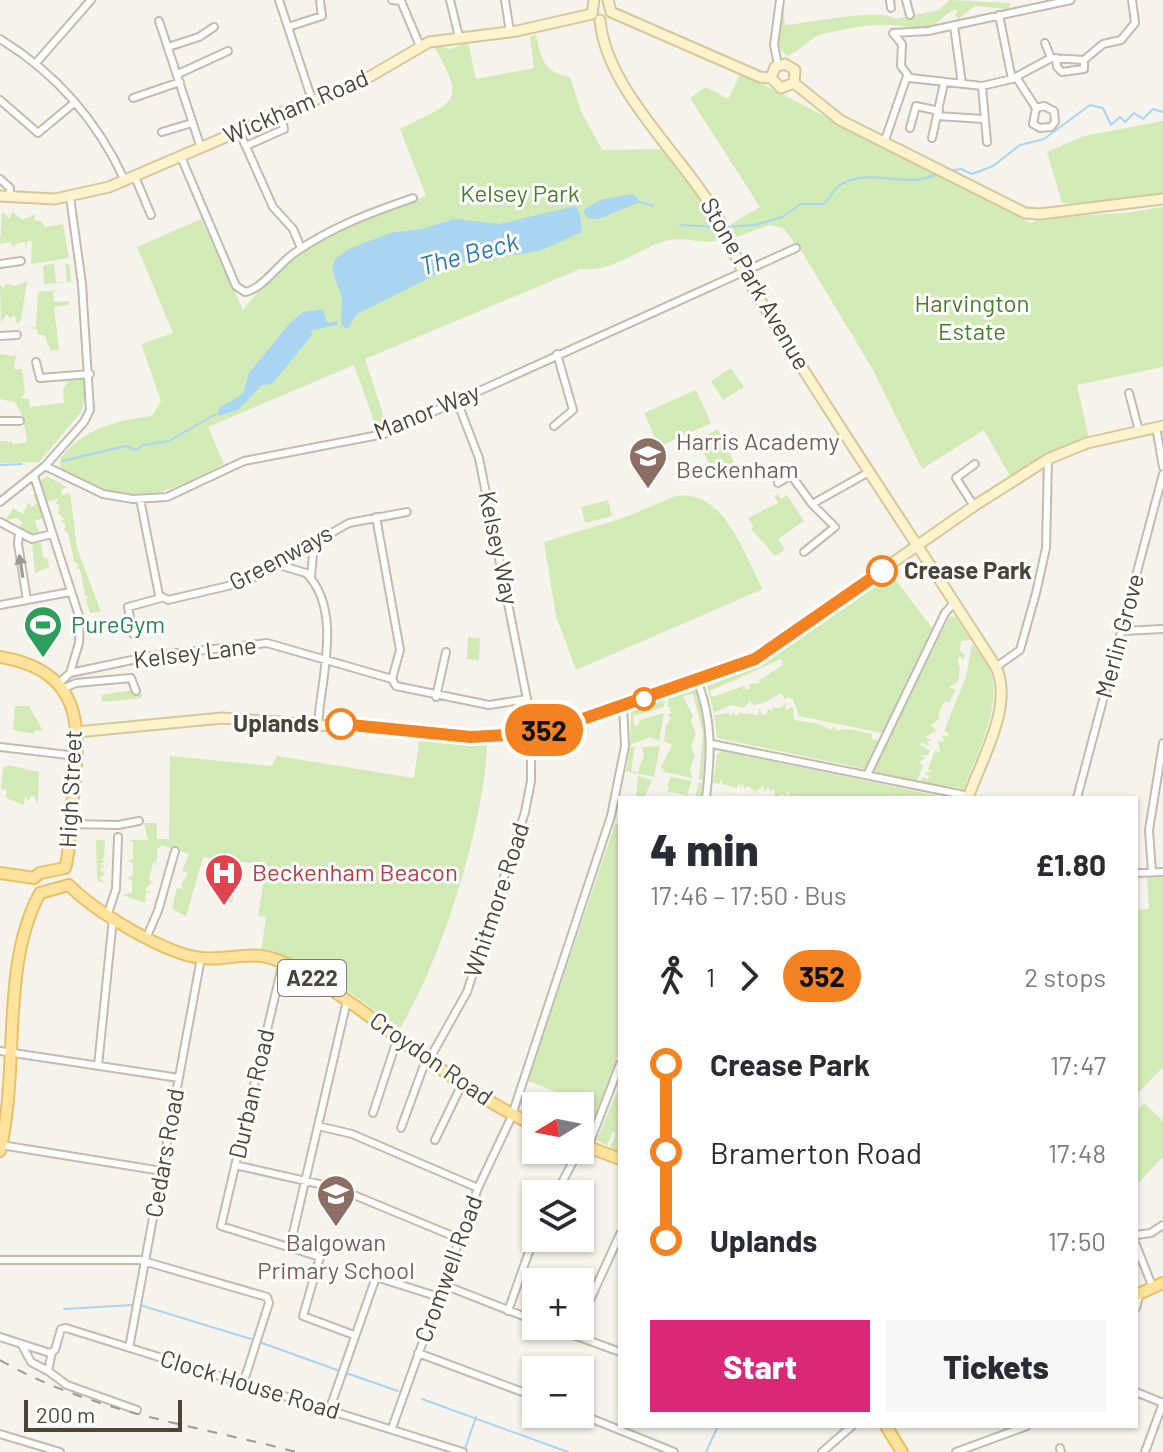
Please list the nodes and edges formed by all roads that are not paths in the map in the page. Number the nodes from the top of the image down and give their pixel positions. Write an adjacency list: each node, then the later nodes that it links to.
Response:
1 (91, 0): 30 (street)
2 (279, 0): 20 (street)
3 (392, 0): 25 (street)
4 (450, 0): 22 (street)
5 (505, 0): 21 (street)
6 (594, 0): 16 (street)
7 (608, 0): 13 (street)
8 (780, 0): 31 (street)
9 (906, 0): 14 (street)
10 (1071, 0): 15 (street)
11 (1132, 0): 29 (street)
12 (320, 1): 20 (street)
13 (611, 12): 16 (street); 34 (street)
14 (910, 15)
15 (999, 15): 18 (street); 35 (street)
16 (596, 17): 21 (street, Wickham Road); 70 (street, Stone Park Avenue)
17 (159, 21): 26 (street)
18 (954, 26): 33 (street); 39 (street)
19 (214, 27): 26 (street)
20 (288, 27): 43 (street)
21 (510, 32): 22 (street, Wickham Road)
22 (459, 37): 25 (street, Wickham Road)
23 (0, 39): 30 (street)
24 (1045, 43): 28 (street)
25 (420, 46): 43 (street, Wickham Road)
26 (168, 47): 32 (street)
27 (228, 51): 32 (street)
28 (1054, 58): 29 (street); 29 (street); 35 (street)
29 (1084, 60)
30 (36, 63): 44 (street)
31 (778, 65): 34 (street); 37 (street)
32 (178, 74): 36 (street)
33 (907, 76): 38 (street); 55 (street)
34 (771, 78): 37 (street)
35 (1014, 78): 40 (street); 45 (street)
36 (180, 82): 41 (street); 49 (street)
37 (794, 83): 55 (street)
38 (944, 83): 39 (street); 47 (street)
39 (962, 84): 40 (street)
40 (982, 86): 48 (street)
41 (133, 98)
42 (0, 100): 44 (street)
43 (312, 100): 46 (street, Wickham Road)
44 (74, 103): 60 (street)
45 (1036, 108)
46 (280, 113): 51 (street, Wickham Road); 56 (street)
47 (938, 113): 48 (street); 50 (street); 53 (street)
48 (983, 119): 54 (street)
49 (192, 123): 52 (street); 57 (street)
50 (910, 128)
51 (239, 131): 56 (street); 57 (street, Wickham Road)
52 (162, 132)
53 (932, 138)
54 (987, 142)
55 (884, 143): 64 (street)
56 (246, 146): 66 (street)
57 (201, 148): 58 (street, Wickham Road)
58 (181, 157): 60 (street, Wickham Road); 66 (street)
59 (0, 179): 61 (street)
60 (130, 179): 62 (street, Wickham Road); 65 (street)
61 (5, 196): 62 (street, Wickham Road)
62 (70, 197): 75 (street)
63 (413, 198): 66 (street)
64 (1163, 199)
65 (152, 217)
66 (301, 248)
67 (796, 248): 70 (street, Manor Way)
68 (21, 261): 69 (street)
69 (0, 264)
70 (744, 273): 73 (street, Manor Way); 87 (street, Stone Park Avenue)
71 (17, 335): 72 (street)
72 (0, 336)
73 (557, 354): 77 (street, Manor Way); 80 (street)
74 (36, 362): 75 (street)
75 (90, 374): 85 (street)
76 (1129, 393): 82 (street)
77 (457, 401): 91 (street, Manor Way); 125 (street, Kelsey Way)
78 (0, 421): 79 (street)
79 (20, 421)
80 (554, 426)
81 (1160, 426): 82 (street); 86 (street)
82 (1139, 431): 83 (street)
83 (1048, 459): 94 (street); 118 (street)
84 (975, 464): 94 (street)
85 (45, 466): 89 (street); 91 (street, Manor Way)
86 (1163, 467)
87 (869, 472): 93 (street); 101 (street, Stone Park Avenue)
88 (1163, 474): 113 (street, Merlin Grove)
89 (34, 476): 92 (street); 99 (street)
90 (778, 483): 93 (street)
91 (140, 499): 107 (street)
92 (0, 502)
93 (812, 504): 102 (street)
94 (974, 506): 101 (street)
95 (407, 512): 96 (street, Greenways)
96 (376, 517): 100 (street, Greenways); 120 (street)
97 (0, 522): 98 (street)
98 (19, 533): 99 (street); 108 (street, one-way to 98)
99 (52, 534): 105 (street)
100 (314, 542): 103 (street, Greenways); 104 (street)
101 (915, 548): 109 (street, Stone Park Avenue); 121 (street)
102 (804, 552)
103 (279, 565): 104 (street); 107 (street, Greenways)
104 (311, 577): 117 (street)
105 (70, 592): 108 (street); 119 (street)
106 (126, 598): 111 (street)
107 (161, 598): 111 (street, Greenways)
108 (27, 600): 110 (street)
109 (953, 604): 118 (street, Stone Park Avenue); 134 (street)
110 (0, 605)
111 (128, 607): 114 (street)
112 (1163, 629): 113 (street)
113 (1122, 631): 138 (street, Merlin Grove)
114 (133, 634)
115 (446, 652): 124 (street)
116 (0, 657): 122 (main road)
117 (326, 660): 119 (street, Kelsey Lane); 120 (street, Kelsey Lane); 127 (street)
118 (996, 667): 137 (street)
119 (70, 673): 122 (street)
120 (392, 679): 124 (street, Kelsey Lane)
121 (698, 682): 126 (street); 131 (street)
122 (60, 686): 123 (street); 128 (main road, High Street)
123 (136, 691)
124 (436, 697): 125 (street, Kelsey Lane)
125 (527, 699)
126 (623, 706): 129 (street); 139 (street, Cromwell Road)
127 (318, 724): 128 (street); 129 (street)
128 (77, 732): 133 (main road, High Street)
129 (531, 733): 160 (street, Whitmore Road)
130 (1163, 743): 146 (street)
131 (712, 744): 134 (street); 135 (street)
132 (0, 747): 133 (street)
133 (77, 756): 142 (main road, High Street)
134 (867, 775): 136 (street)
135 (706, 796)
136 (963, 796)
137 (968, 796)
138 (1078, 796)
139 (611, 816): 140 (street); 166 (street, Cromwell Road)
140 (618, 818)
141 (139, 821): 142 (street)
142 (70, 824): 145 (main road, High Street)
143 (118, 837): 153 (street)
144 (175, 851): 154 (street)
145 (65, 868): 150 (main road); 151 (main road, High Street)
146 (1152, 872): 147 (street); 149 (street)
147 (1163, 872)
148 (0, 873): 150 (main road)
149 (1138, 873)
150 (34, 878): 152 (main road)
151 (69, 885): 152 (main road); 153 (main road, Croydon Road / A222)
152 (40, 893): 159 (main road)
153 (111, 915): 154 (main road, Croydon Road / A222); 161 (street)
154 (147, 936): 155 (main road, Croydon Road / A222)
155 (201, 958): 156 (main road, Croydon Road / A222); 162 (street, Cedars Road)
156 (283, 962): 157 (main road, Croydon Road / A222); 175 (street, Durban Road)
157 (347, 1001): 158 (main road, Croydon Road / A222); 169 (street)
158 (398, 1037): 160 (main road, Croydon Road / A222); 165 (street)
159 (5, 1052): 161 (street); 172 (main road)
160 (428, 1058): 164 (main road, Croydon Road / A222); 170 (street, Whitmore Road)
161 (98, 1066): 162 (street)
162 (179, 1078): 176 (street, Cedars Road)
163 (618, 1078): 168 (street)
164 (463, 1082): 166 (main road, Croydon Road / A222); 171 (street)
165 (373, 1113)
166 (512, 1114): 167 (main road, Croydon Road / A222); 178 (street, Cromwell Road)
167 (522, 1119)
168 (594, 1124)
169 (318, 1126): 177 (street); 178 (street)
170 (401, 1128)
171 (435, 1140)
172 (1, 1148): 176 (street)
173 (594, 1151): 174 (main road)
174 (618, 1158)
175 (235, 1165): 177 (street); 183 (street, Durban Road)
176 (162, 1171): 187 (street, Cedars Road)
177 (305, 1181): 182 (street); 183 (street)
178 (478, 1188): 182 (street, Cromwell Road)
179 (1163, 1225): 180 (street)
180 (1138, 1235)
181 (618, 1238): 190 (street)
182 (460, 1239): 188 (street, Cromwell Road)
183 (290, 1246): 195 (street)
184 (1138, 1249): 189 (street)
185 (529, 1252): 193 (street)
186 (0, 1260): 187 (street)
187 (146, 1261): 199 (street, Cedars Road); 204 (street)
188 (444, 1285): 192 (street, Cromwell Road); 193 (street)
189 (1158, 1285): 191 (main road)
190 (594, 1291)
191 (1138, 1294)
192 (439, 1297): 195 (street); 202 (street, Cromwell Road)
193 (508, 1311): 194 (street)
194 (522, 1316)
195 (354, 1335): 208 (street)
196 (0, 1337): 198 (street)
197 (586, 1340): 200 (street)
198 (22, 1345): 201 (street); 203 (street)
199 (129, 1348): 201 (street, Clock House Road); 204 (street, Clock House Road)
200 (618, 1351)
201 (52, 1352): 203 (street)
202 (418, 1353): 205 (street); 211 (street, Cromwell Road)
203 (48, 1371): 209 (street)
204 (243, 1384): 208 (street, Clock House Road)
205 (522, 1392)
206 (1138, 1393): 207 (street)
207 (1163, 1403): 217 (street)
208 (330, 1408): 211 (street, Clock House Road)
209 (137, 1410)
210 (594, 1420): 222 (street)
211 (392, 1428): 221 (street, Clock House Road)
212 (850, 1428): 223 (street)
213 (888, 1428): 219 (main road)
214 (894, 1428): 219 (main road)
215 (1022, 1428): 225 (street)
216 (1163, 1430): 217 (street)
217 (1153, 1432): 226 (street)
218 (0, 1434): 220 (street)
219 (896, 1439): 224 (main road)
220 (60, 1452)
221 (463, 1452)
222 (674, 1452)
223 (822, 1452)
224 (902, 1452)
225 (956, 1452)
226 (1145, 1452)

